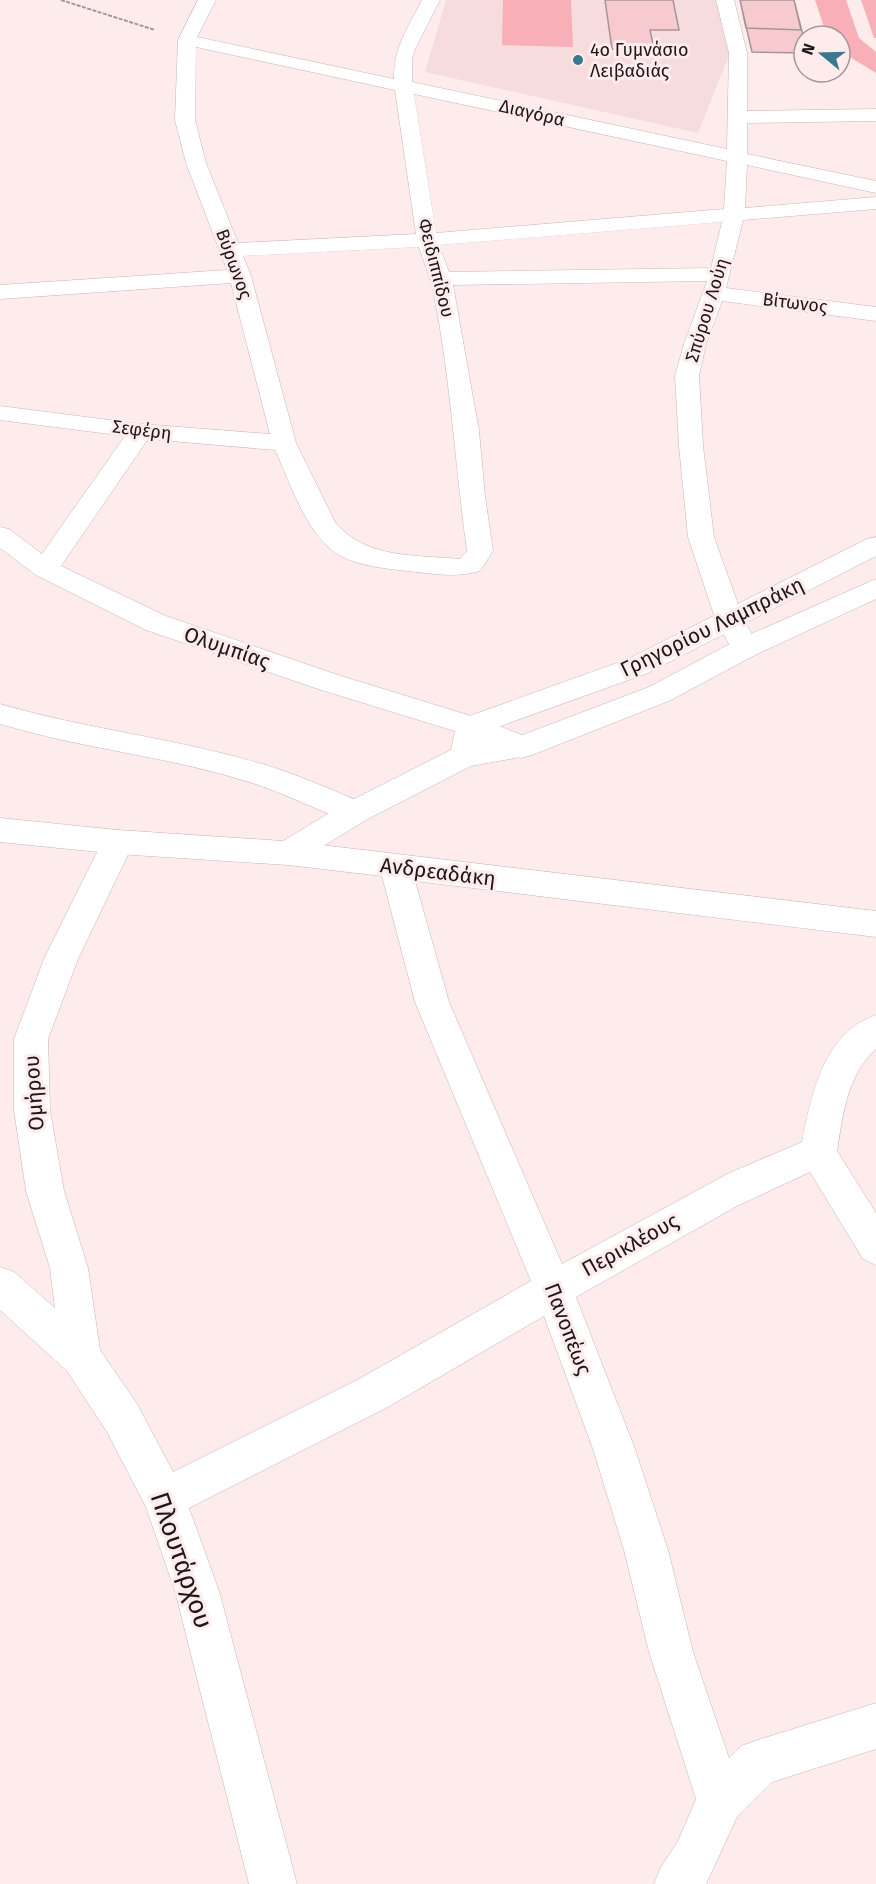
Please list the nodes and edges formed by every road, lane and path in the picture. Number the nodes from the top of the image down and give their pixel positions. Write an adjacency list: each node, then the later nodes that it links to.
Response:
1 (61, 0): 5 (path)
2 (207, 0): 5 (street, Βύρωνος)
3 (431, 0): 6 (street, Φειδιππίδου)
4 (725, 0): 8 (street, Σπύρου Λούη)
5 (188, 40): 6 (street, Διαγόρα); 14 (street, Βύρωνος)
6 (403, 84): 9 (street, Διαγόρα); 13 (street, Φειδιππίδου)
7 (876, 115): 8 (street)
8 (738, 117): 9 (street, Σπύρου Λούη)
9 (736, 158): 10 (street, Διαγόρα); 12 (street, Σπύρου Λούη)
10 (876, 187)
11 (876, 203): 12 (street)
12 (734, 216): 13 (street); 17 (street, Σπύρου Λούη)
13 (427, 240): 14 (street); 16 (street, Φειδιππίδου)
14 (230, 250): 15 (street, Βύρωνος)
15 (240, 276): 18 (street); 22 (street, Βύρωνος)
16 (441, 279): 17 (street, Βίτωνος); 23 (street, Φειδιππίδου)
17 (717, 284): 19 (street, Βίτωνος); 28 (street, Σπύρου Λούη)
18 (0, 292)
19 (876, 315)
20 (0, 413): 21 (street, Σεφέρη)
21 (141, 431): 22 (street, Σεφέρη); 26 (street)
22 (284, 443): 23 (street, Βύρωνος)
23 (323, 525)
24 (0, 535): 26 (street, Ολυμπίας)
25 (876, 545): 28 (street, Γρηγορίου Λαμπράκη)
26 (45, 569): 31 (street, Ολυμπίας)
27 (876, 588): 29 (street, Γρηγορίου Λαμπράκη)
28 (729, 618): 29 (street, Σπύρου Λούη); 31 (street, Γρηγορίου Λαμπράκη)
29 (745, 648): 32 (street, Γρηγορίου Λαμπράκη)
30 (0, 714): 34 (street)
31 (471, 726): 32 (street, Ολυμπίας); 33 (street)
32 (521, 747): 33 (street, Γρηγορίου Λαμπράκη)
33 (465, 756): 34 (street, Γρηγορίου Λαμπράκη)
34 (355, 812): 37 (street, Γρηγορίου Λαμπράκη)
35 (0, 830): 36 (street, Ανδρεαδάκη)
36 (118, 842): 37 (street, Ανδρεαδάκη); 45 (street, Ομήρου)
37 (288, 853): 38 (street, Ανδρεαδάκη)
38 (395, 867): 39 (street, Ανδρεαδάκη); 44 (street, Πανοπέως)
39 (876, 924)
40 (876, 1029): 41 (street)
41 (818, 1154): 42 (street); 44 (street, Περικλέους)
42 (876, 1247)
43 (0, 1285): 45 (street, Πλουτάρχου)
44 (554, 1287): 46 (street, Περικλέους); 48 (street, Πανοπέως)
45 (81, 1357): 46 (street, Πλουτάρχου)
46 (164, 1498): 49 (street, Πλουτάρχου)
47 (876, 1726): 48 (street)
48 (720, 1800): 50 (street)
49 (273, 1884)
50 (678, 1884)

